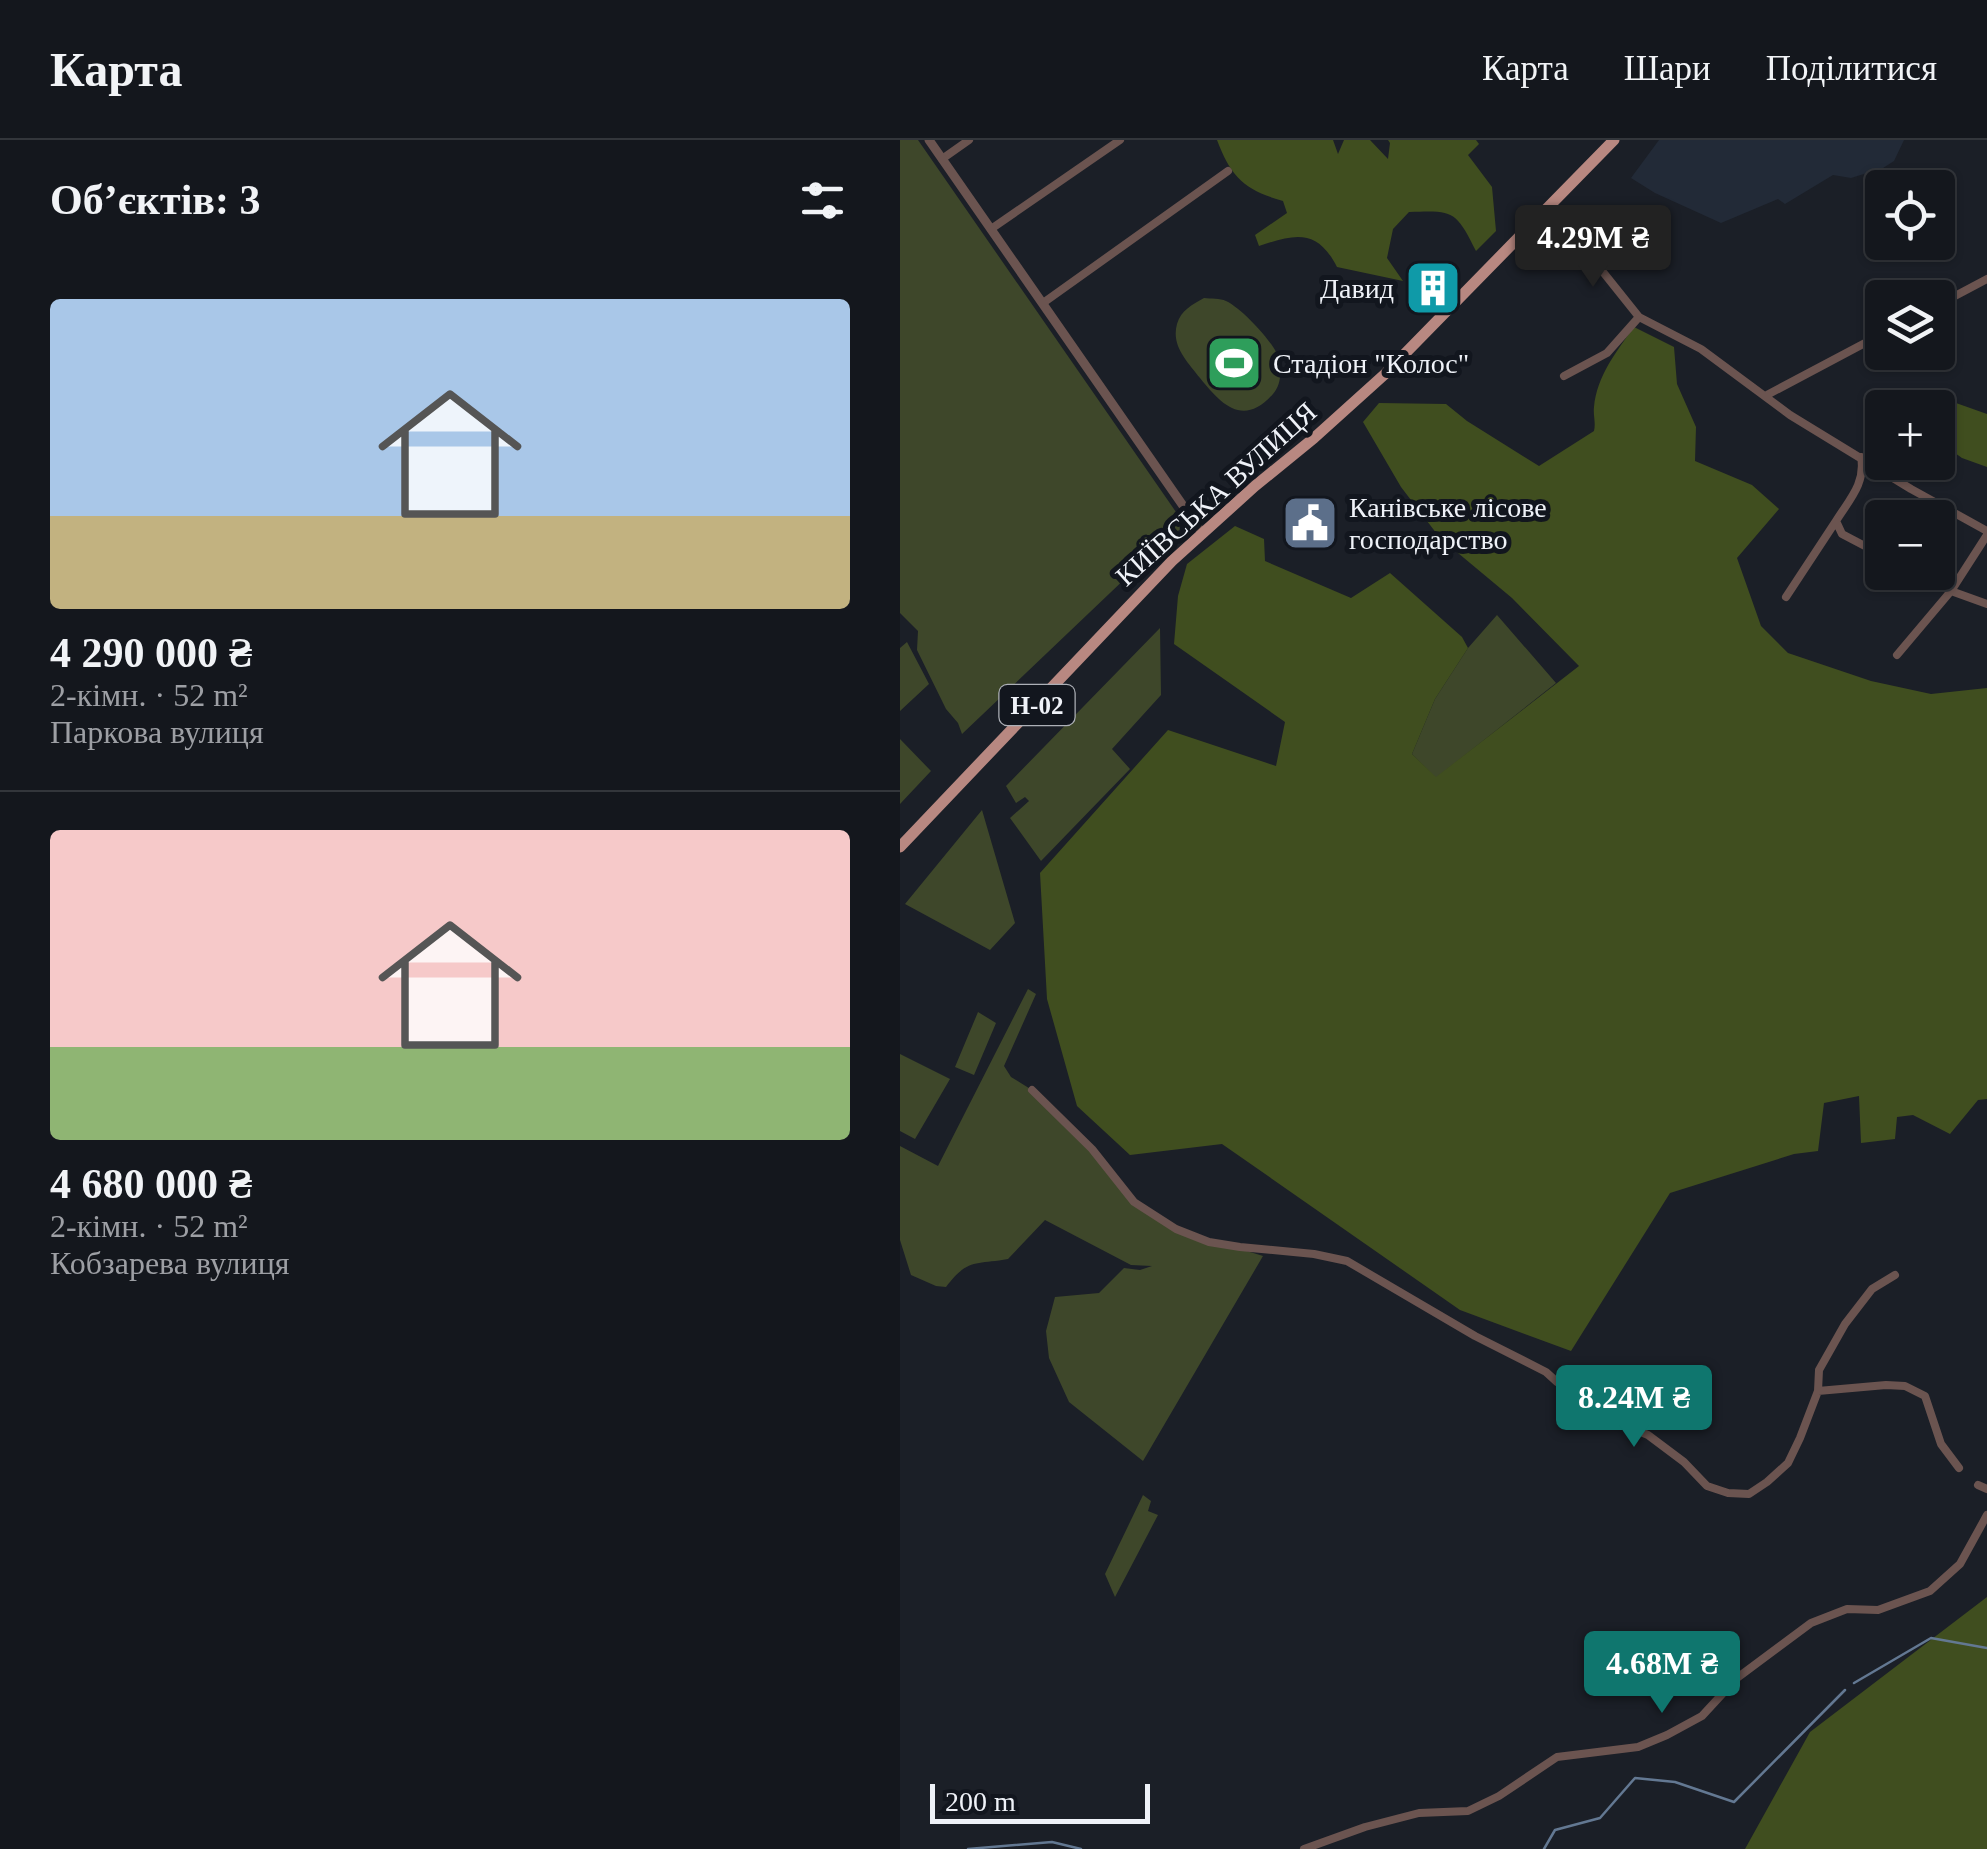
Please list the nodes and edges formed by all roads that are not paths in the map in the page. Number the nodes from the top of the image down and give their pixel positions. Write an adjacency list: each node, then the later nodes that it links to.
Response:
1 (929, 140): 5 (street)
2 (969, 140): 5 (street)
3 (1120, 140): 8 (street)
4 (1614, 140): 7 (main road, КИЇВСЬКА ВУЛИЦЯ / Н-02)
5 (942, 159): 8 (street)
6 (1228, 170): 11 (street)
7 (1543, 212): 12 (street); 18 (main road, КИЇВСЬКА ВУЛИЦЯ / Н-02)
8 (991, 230): 11 (street)
9 (1987, 279): 10 (street)
10 (1955, 296)
11 (1043, 302): 18 (street)
12 (1640, 317): 14 (street); 15 (street)
13 (1865, 343): 15 (street)
14 (1564, 376)
15 (1766, 396): 16 (street)
16 (1860, 457): 17 (street); 19 (street)
17 (1836, 521): 20 (street); 23 (street)
18 (1202, 533): 26 (main road, КИЇВСЬКА ВУЛИЦЯ / Н-02)
19 (1987, 533): 21 (street)
20 (1865, 546)
21 (1955, 584)
22 (1951, 590): 24 (street); 25 (street)
23 (1786, 598)
24 (1987, 604)
25 (1897, 655)
26 (900, 848)
27 (1032, 1090): 29 (street)
28 (1895, 1276): 29 (street)
29 (1818, 1392): 30 (street)
30 (1959, 1468)
31 (1987, 1516): 32 (street)
32 (1304, 1849)

